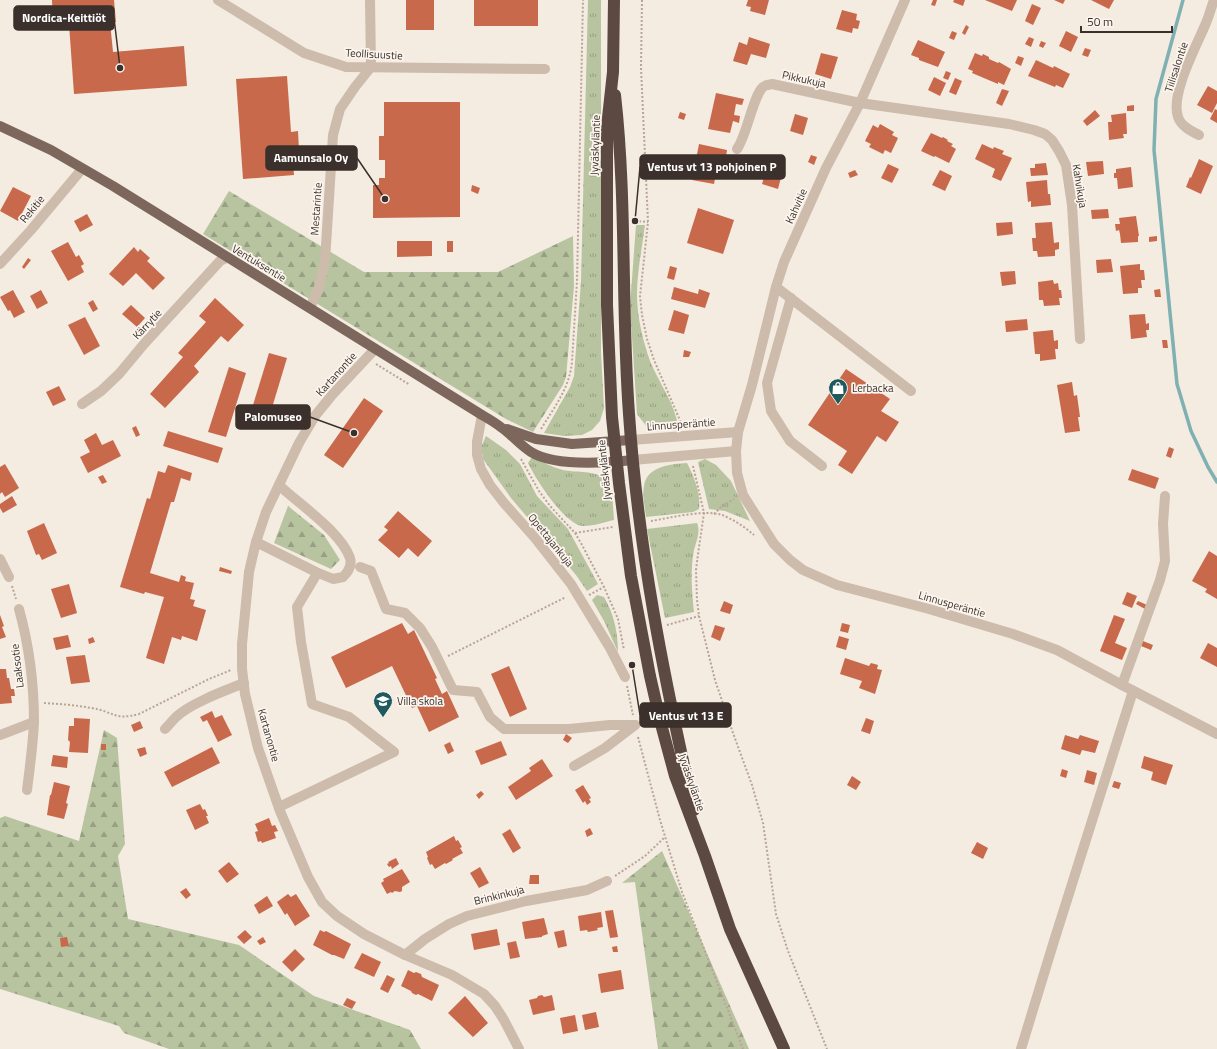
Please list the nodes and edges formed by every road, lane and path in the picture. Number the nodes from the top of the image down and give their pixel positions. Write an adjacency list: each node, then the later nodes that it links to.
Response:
1 (218, 0): 8 (street, Teollisuustie)
2 (370, 0): 8 (street)
3 (583, 0): 31 (path)
4 (614, 0): 10 (highway, Jyväskyläntie)
5 (642, 0): 30 (path)
6 (906, 0): 11 (street, Kahvitie)
7 (1214, 0): 13 (street, Tiilisalontie)
8 (371, 67): 9 (street, Teollisuustie); 20 (street, Mestarintie)
9 (545, 69)
10 (613, 72): 32 (highway, Jyväskyläntie); 33 (highway, Jyväskyläntie)
11 (860, 103): 14 (street, Pikkukuja); 18 (street, Kahvitie); 21 (street, Kahvikuja)
12 (0, 126): 15 (main road, Ventuksentie)
13 (1199, 136)
14 (737, 149)
15 (82, 169): 16 (main road, Ventuksentie); 17 (street, Rekitie)
16 (226, 258): 20 (main road, Ventuksentie); 26 (street, Kärrytie)
17 (0, 264)
18 (776, 287): 19 (street); 24 (street, Kahvitie)
19 (791, 298): 23 (street); 25 (street)
20 (310, 308): 22 (main road, Ventuksentie)
21 (1080, 339)
22 (375, 349): 27 (main road, Ventuksentie); 42 (street, Kartanontie)
23 (767, 383): 24 (street); 41 (street)
24 (752, 385): 29 (street, Kahvitie)
25 (911, 391)
26 (82, 404)
27 (482, 415): 28 (main road, Ventuksentie); 57 (street, Opettajankuja)
28 (502, 428): 31 (main road, Ventuksentie); 34 (main road, Ventuksentie)
29 (738, 432): 30 (street, Linnusperäntie); 35 (street, Linnusperäntie)
30 (686, 436): 32 (street, Linnusperäntie)
31 (536, 439): 33 (main road, Ventuksentie)
32 (631, 440): 33 (main road, Ventuksentie); 39 (highway, Jyväskyläntie)
33 (614, 441): 40 (highway, Jyväskyläntie)
34 (530, 451): 38 (path); 40 (main road, Ventuksentie)
35 (736, 451): 37 (street); 44 (street, Linnusperäntie)
36 (516, 455): 38 (path)
37 (691, 455): 39 (street); 45 (path)
38 (521, 460): 49 (path)
39 (633, 460): 40 (main road, Ventuksentie); 60 (highway, Jyväskyläntie)
40 (616, 462): 78 (highway, Jyväskyläntie)
41 (822, 466)
42 (279, 485): 50 (street, Kartanontie); 50 (street)
43 (1165, 496): 66 (street)
44 (745, 497): 46 (path); 51 (street, Linnusperäntie)
45 (704, 513): 46 (path); 47 (path); 59 (path)
46 (714, 514): 51 (path)
47 (648, 522)
48 (614, 527): 49 (path)
49 (575, 533): 56 (path)
50 (256, 542): 63 (street, Kartanontie)
51 (774, 544): 66 (street, Linnusperäntie)
52 (0, 559): 55 (street)
53 (360, 567): 62 (street)
54 (315, 577): 76 (street)
55 (9, 578): 58 (path)
56 (604, 587): 57 (path); 61 (path)
57 (578, 596): 62 (path); 64 (street, Opettajankuja)
58 (19, 609): 68 (street, Laaksotie)
59 (699, 616): 60 (path); 84 (path)
60 (656, 628): 78 (highway, Jyväskyläntie)
61 (624, 654)
62 (439, 661): 70 (street)
63 (242, 669): 65 (street, Kartanontie); 68 (path)
64 (625, 677): 70 (path)
65 (244, 683): 71 (street); 76 (street, Kartanontie)
66 (1122, 686): 67 (street, Linnusperäntie)
67 (1133, 691): 72 (street, Linnusperäntie); 85 (street)
68 (33, 702): 69 (street, Laaksotie)
69 (34, 722): 73 (street); 75 (street, Laaksotie)
70 (635, 725): 74 (street); 77 (path)
71 (165, 729)
72 (1217, 734)
73 (0, 735)
74 (574, 766)
75 (27, 790)
76 (279, 806): 80 (street, Kartanontie)
77 (666, 837): 79 (path); 82 (path)
78 (705, 856): 83 (highway, Jyväskyläntie)
79 (607, 881): 80 (street, Brinkinkuja)
80 (406, 955): 81 (street, Kartanontie)
81 (520, 1049)
82 (743, 1049)
83 (784, 1049)
84 (827, 1049)
85 (1021, 1049)

